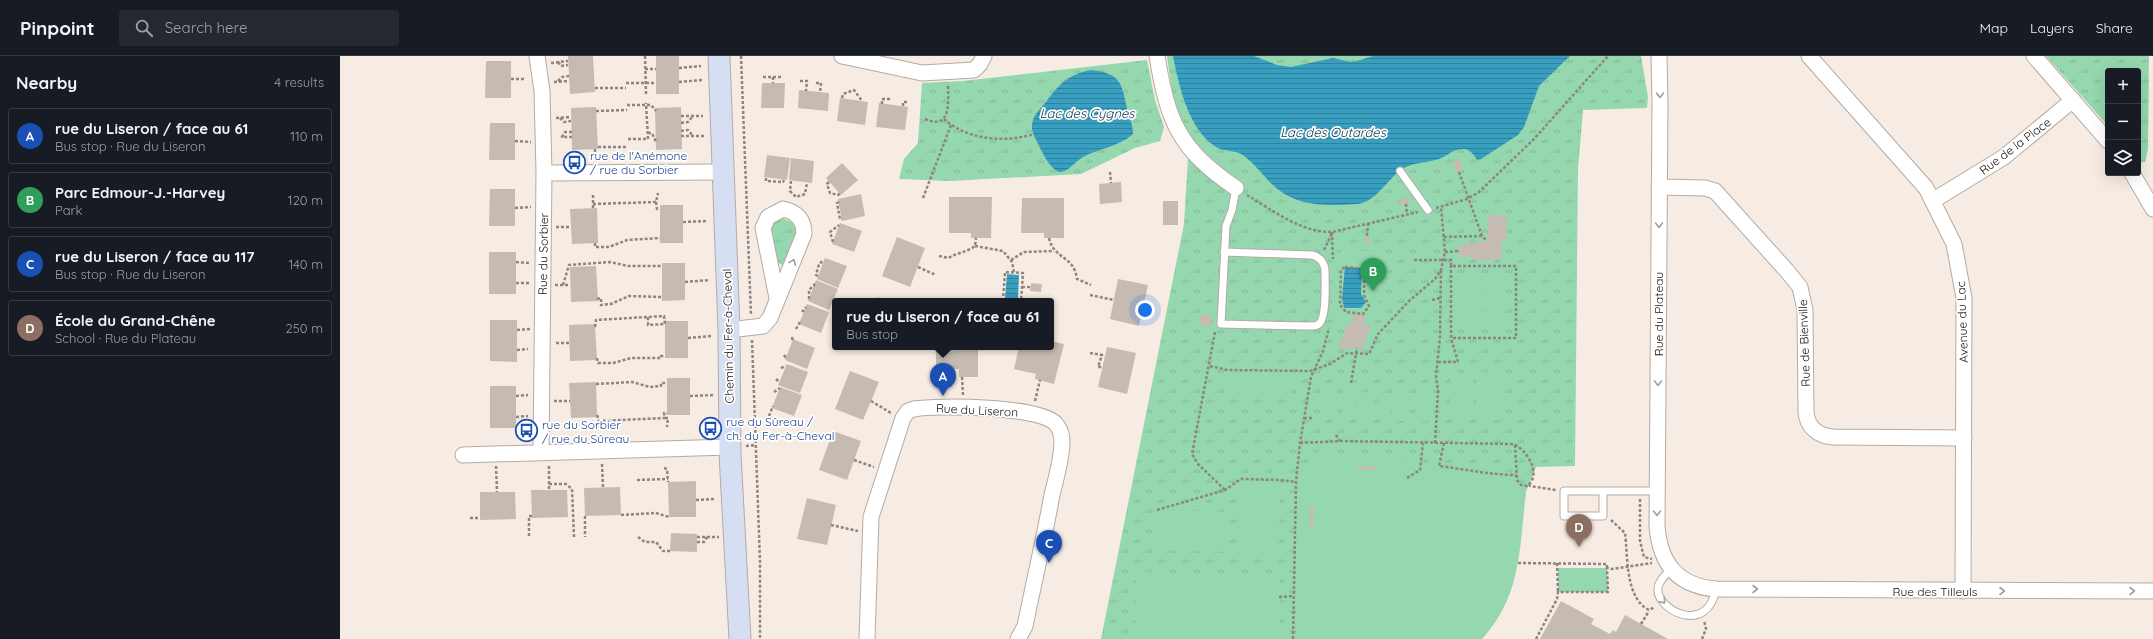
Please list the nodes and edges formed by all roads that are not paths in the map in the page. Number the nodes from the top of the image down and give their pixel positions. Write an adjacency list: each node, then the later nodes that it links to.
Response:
1 (719, 56): 12 (street, Chemin du Fer-à-Cheval)
2 (842, 56): 9 (street)
3 (984, 56): 9 (street)
4 (1157, 56): 17 (street)
5 (1659, 56): 16 (street, Rue du Plateau, one-way to 16)
6 (1810, 56): 19 (street, Avenue du Lac)
7 (2034, 56): 10 (street)
8 (543, 59): 14 (street, Rue du Sorbier)
9 (889, 61)
10 (2073, 100): 11 (street); 19 (street, Rue de la Place)
11 (2107, 140)
12 (730, 171): 14 (street); 24 (street, Chemin du Fer-à-Cheval)
13 (1400, 171): 21 (lane)
14 (544, 173): 28 (street, Rue du Sorbier)
15 (2135, 176): 18 (street)
16 (1659, 187): 25 (street, Rue de Bienville); 29 (street, Rue du Plateau, one-way to 29)
17 (1236, 188): 22 (lane)
18 (2149, 191): 20 (street)
19 (1934, 200): 25 (street, Avenue du Lac)
20 (2153, 209)
21 (1428, 210)
22 (1224, 252): 22 (lane)
23 (777, 298): 23 (street, one-way to 23); 24 (street)
24 (720, 333): 26 (street, Chemin du Fer-à-Cheval)
25 (1964, 438): 33 (street, Avenue du Lac)
26 (739, 446): 28 (street); 35 (street, Chemin du Fer-à-Cheval)
27 (463, 455): 28 (street)
28 (545, 457)
29 (1657, 491): 30 (lane); 31 (street, Rue du Plateau, one-way to 31)
30 (1603, 492): 30 (lane)
31 (1671, 569): 32 (street, Rue des Tilleuls); 32 (lane, one-way to 32)
32 (1716, 589): 33 (street, Rue des Tilleuls, one-way to 33)
33 (1963, 591): 34 (street, Rue des Tilleuls, one-way to 34)
34 (2153, 591)
35 (740, 639)
36 (867, 639): 37 (street, Rue du Liseron)
37 (1018, 639)

